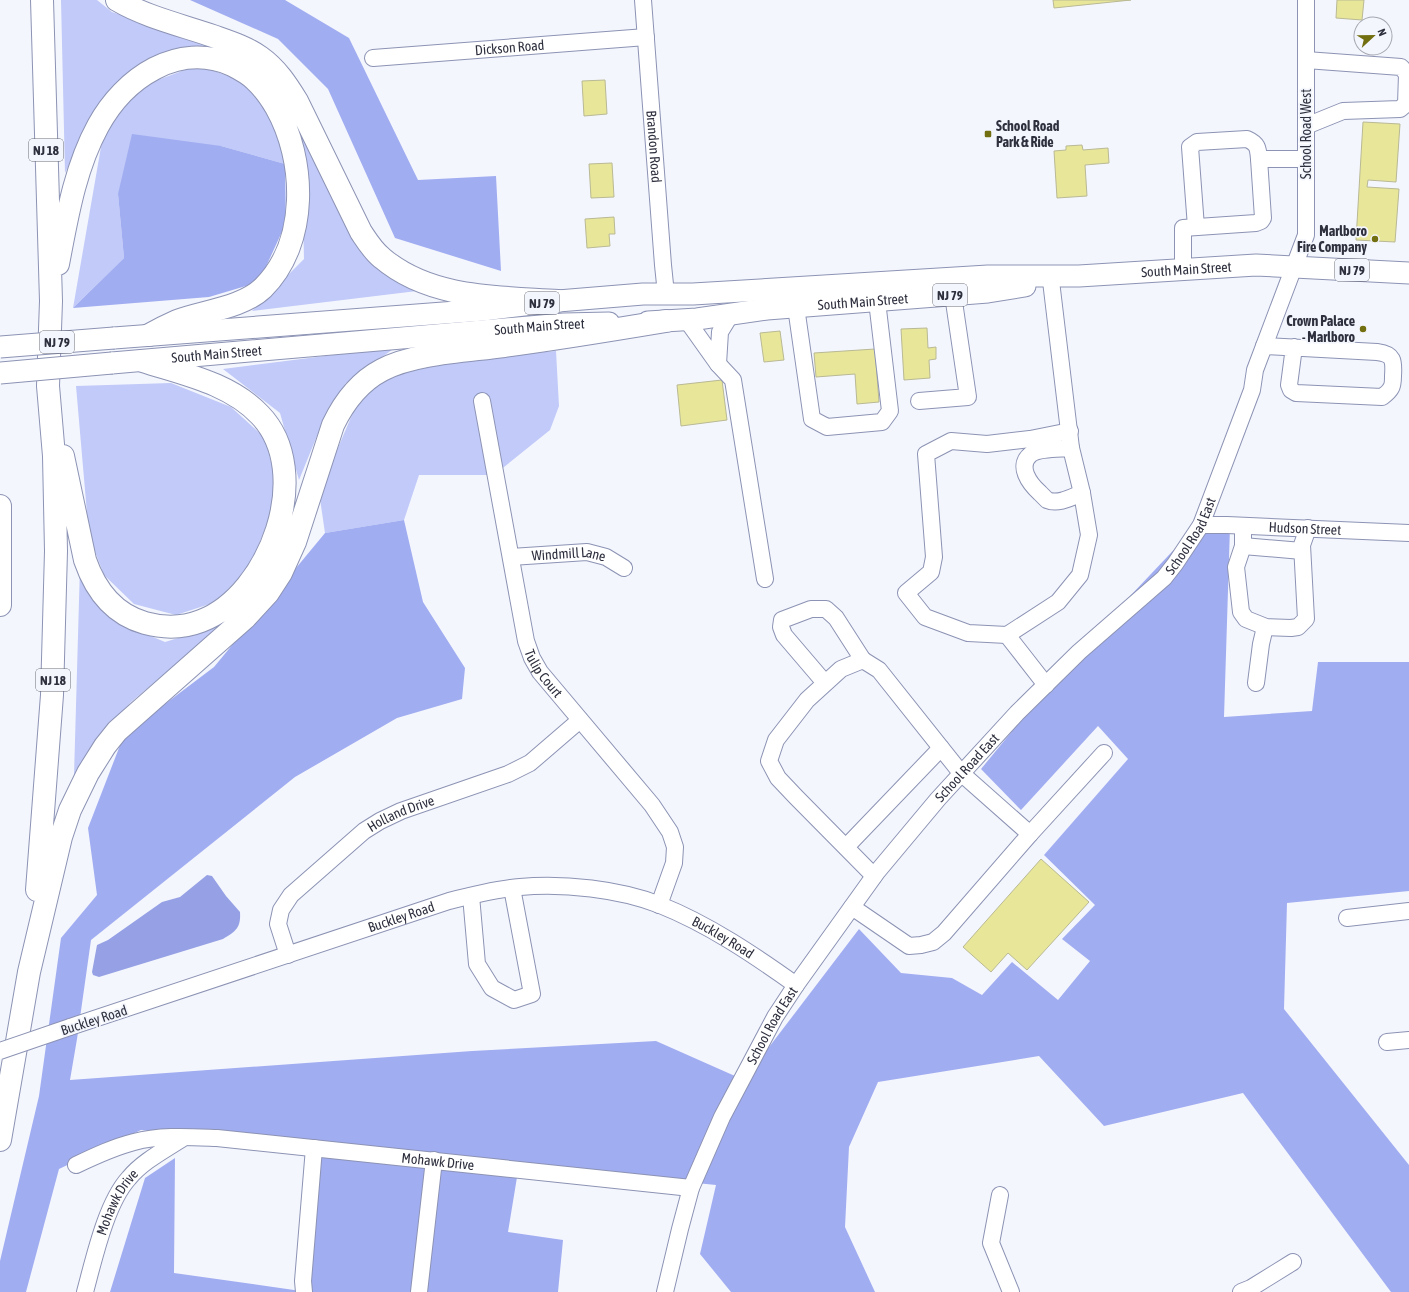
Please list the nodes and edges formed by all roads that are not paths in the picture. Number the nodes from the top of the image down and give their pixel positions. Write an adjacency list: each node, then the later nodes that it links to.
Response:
1 (42, 0): 19 (highway, NJ 18)
2 (116, 0): 20 (highway)
3 (643, 0): 5 (street, Brandon Road)
4 (1306, 0): 7 (street, School Road West)
5 (646, 37): 6 (street, Dickson Road); 17 (street, Brandon Road)
6 (373, 58)
7 (1306, 60): 8 (street, School Road West); 8 (street)
8 (1306, 126): 10 (street, School Road West)
9 (1259, 159): 10 (street); 11 (street); 11 (street)
10 (1306, 159): 12 (street, School Road West)
11 (1196, 227): 13 (street)
12 (1294, 266): 13 (main road, South Main Street / NJ 79); 14 (main road, NJ 79); 26 (street, School Road East)
13 (1183, 270): 15 (main road, South Main Street / NJ 79)
14 (1409, 273)
15 (1079, 276): 16 (main road, South Main Street / NJ 79); 17 (main road, South Main Street / NJ 79)
16 (1051, 281): 18 (main road, South Main Street / NJ 79); 35 (street)
17 (666, 294): 20 (main road, South Main Street / NJ 79)
18 (953, 295): 21 (main road, South Main Street / NJ 79); 34 (street)
19 (50, 301): 25 (highway); 32 (highway, NJ 18)
20 (558, 301): 25 (main road, South Main Street / NJ 79)
21 (877, 301): 22 (main road, South Main Street / NJ 79); 22 (street)
22 (796, 307): 23 (main road, South Main Street / NJ 79)
23 (731, 314): 24 (main road, South Main Street / NJ 79); 30 (street)
24 (676, 320): 29 (main road, South Main Street / NJ 79); 30 (street); 69 (highway)
25 (149, 335): 27 (main road, South Main Street / NJ 79, bridge)
26 (1264, 346): 28 (street); 39 (street, School Road East)
27 (0, 347)
28 (1294, 347): 28 (street)
29 (143, 361): 31 (main road, South Main Street / NJ 79, bridge); 32 (highway)
30 (718, 364): 47 (street)
31 (0, 373)
32 (48, 386): 69 (highway, NJ 18)
33 (482, 401): 45 (street, Tulip Court)
34 (919, 401)
35 (1070, 431): 36 (street); 50 (street)
36 (1071, 448): 37 (street); 37 (street)
37 (1082, 493): 50 (street)
38 (0, 506): 48 (highway)
39 (1201, 525): 40 (street, Hudson Street); 54 (street, School Road East)
40 (1243, 526): 41 (street, Hudson Street); 43 (street)
41 (1308, 528): 42 (street, Hudson Street); 44 (street)
42 (1409, 533)
43 (1243, 546): 44 (street); 49 (street)
44 (1302, 551): 49 (street)
45 (511, 557): 46 (street, Windmill Lane); 55 (street, Tulip Court)
46 (624, 568)
47 (765, 579)
48 (0, 605)
49 (1265, 627): 53 (street)
50 (1007, 635): 54 (street)
51 (863, 660): 52 (street); 52 (street); 56 (street)
52 (825, 683): 60 (street)
53 (1256, 683)
54 (1046, 685): 58 (street, School Road East)
55 (580, 720): 64 (street, Tulip Court); 68 (street, Holland Drive)
56 (941, 748): 58 (street); 60 (street)
57 (1104, 753): 59 (street)
58 (961, 774): 59 (street); 61 (street, School Road East)
59 (1030, 834): 65 (street)
60 (846, 847): 61 (street)
61 (874, 876): 65 (street, School Road East)
62 (512, 888): 63 (street, Buckley Road); 63 (street); 64 (street, Buckley Road)
63 (471, 896): 68 (street, Buckley Road)
64 (660, 905): 70 (street, Buckley Road)
65 (852, 907): 70 (street, School Road East)
66 (1409, 911): 67 (street)
67 (1347, 918)
68 (288, 955): 73 (street, Buckley Road, bridge)
69 (29, 972): 75 (highway, NJ 18)
70 (796, 985): 79 (street, School Road East)
71 (1409, 1040): 72 (street)
72 (1387, 1042)
73 (0, 1051)
74 (185, 1137): 76 (street, Mohawk Drive); 78 (street, Mohawk Drive); 82 (street, Mohawk Drive)
75 (0, 1140)
76 (314, 1148): 77 (street, Mohawk Drive); 83 (street)
77 (434, 1160): 79 (street, Mohawk Drive); 84 (street)
78 (76, 1165)
79 (691, 1188): 85 (street, School Road East)
80 (1000, 1195): 86 (street)
81 (1294, 1262): 87 (street)
82 (84, 1292)
83 (304, 1292)
84 (419, 1292)
85 (665, 1292)
86 (1011, 1292)
87 (1241, 1292)

